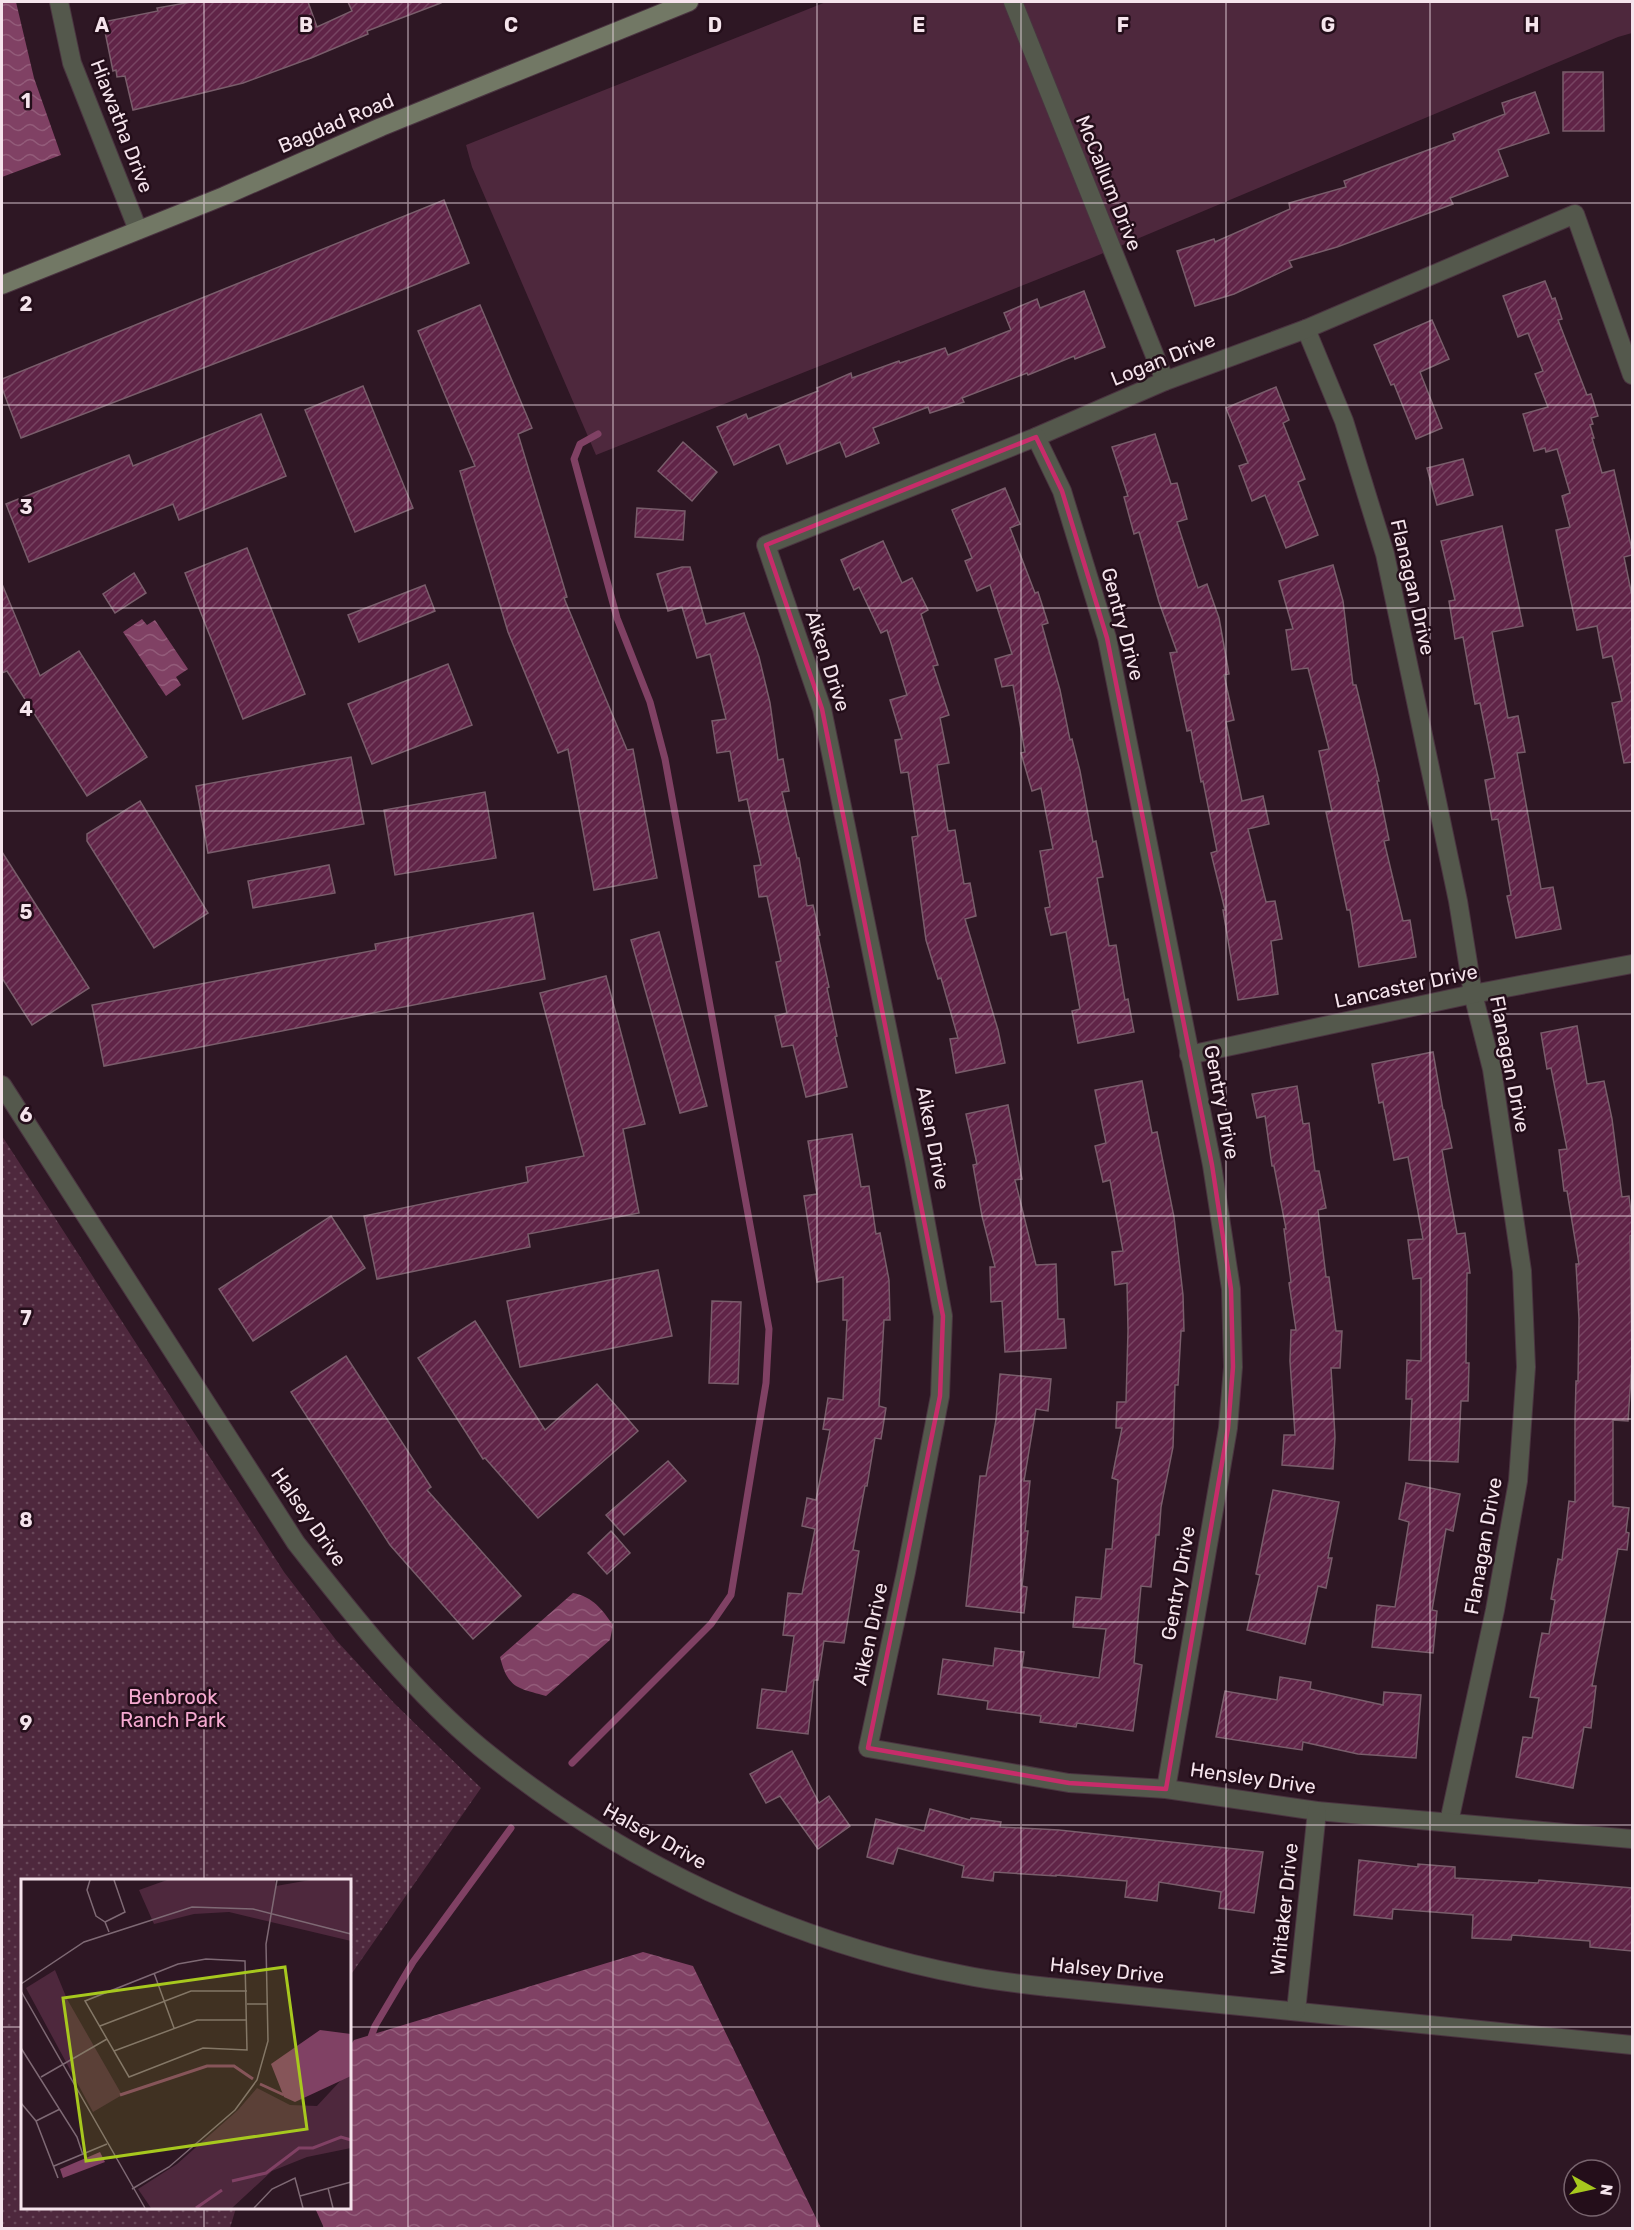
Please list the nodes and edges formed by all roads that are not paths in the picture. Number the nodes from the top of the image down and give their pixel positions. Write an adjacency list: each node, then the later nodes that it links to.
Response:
1 (59, 2): 4 (street, Hiawatha Drive)
2 (689, 2): 4 (street, Bagdad Road)
3 (1013, 2): 8 (street, McCallum Drive)
4 (138, 230): 5 (street, Bagdad Road)
5 (2, 285)
6 (1306, 329): 7 (street, Logan Drive); 8 (street, Logan Drive); 12 (street, Flanagan Drive)
7 (1632, 375)
8 (1165, 381): 9 (street, Logan Drive)
9 (1036, 437): 10 (street, Logan Drive); 13 (street, Gentry Drive)
10 (766, 545): 15 (street, Aiken Drive)
11 (1632, 964): 12 (street, Lancaster Drive)
12 (1473, 994): 13 (street, Lancaster Drive); 18 (street, Flanagan Drive)
13 (1189, 1055): 16 (street, Gentry Drive)
14 (2, 1086): 20 (street, Halsey Drive)
15 (868, 1748): 16 (street, Hensley Drive)
16 (1166, 1789): 17 (street, Hensley Drive)
17 (1317, 1811): 18 (street, Hensley Drive); 20 (street, Whitaker Drive)
18 (1449, 1822): 19 (street, Hensley Drive)
19 (1632, 1839)
20 (1296, 2011): 21 (street, Halsey Drive)
21 (1632, 2045)

